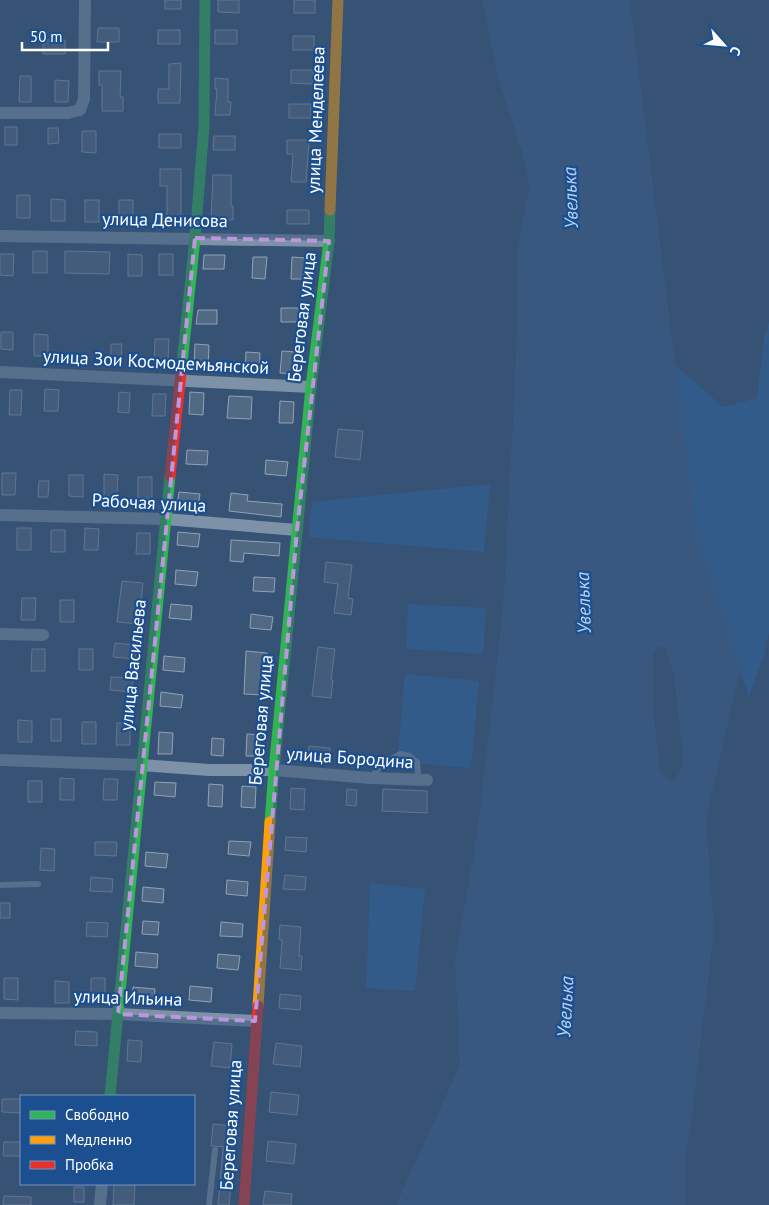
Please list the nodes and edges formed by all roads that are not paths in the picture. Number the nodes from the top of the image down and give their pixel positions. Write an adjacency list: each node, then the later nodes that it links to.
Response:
1 (85, 0): 4 (street)
2 (205, 0): 6 (street)
3 (338, 0): 7 (street, улица Менделеева)
4 (0, 113)
5 (0, 236): 6 (street, улица Денисова)
6 (195, 238): 7 (street, улица Денисова); 9 (street, улица Васильева)
7 (330, 240): 10 (street, Береговая улица)
8 (0, 372): 9 (street, улица Зои Космодемьянской)
9 (181, 380): 10 (street, улица Зои Космодемьянской); 12 (street, улица Васильева)
10 (310, 387): 13 (street, Береговая улица)
11 (0, 515): 12 (street, Рабочая улица)
12 (165, 519): 13 (street, Рабочая улица); 17 (street, улица Васильева)
13 (297, 530): 18 (street, Береговая улица)
14 (0, 634): 15 (street)
15 (43, 635)
16 (0, 760): 17 (street, улица Бородина)
17 (141, 765): 18 (street, улица Бородина); 25 (street, улица Васильева)
18 (274, 770): 19 (street, улица Бородина); 26 (street, Береговая улица)
19 (370, 778): 20 (street, улица Бородина); 20 (lane)
20 (413, 780): 21 (street, улица Бородина)
21 (428, 780)
22 (38, 884): 23 (lane)
23 (0, 885)
24 (0, 1013): 25 (street, улица Ильина)
25 (118, 1014): 26 (street, улица Ильина); 27 (street, улица Васильева)
26 (255, 1020): 32 (street, Береговая улица)
27 (110, 1095)
28 (215, 1150): 31 (lane)
29 (102, 1185): 30 (street)
30 (100, 1205)
31 (209, 1205)
32 (244, 1205)

